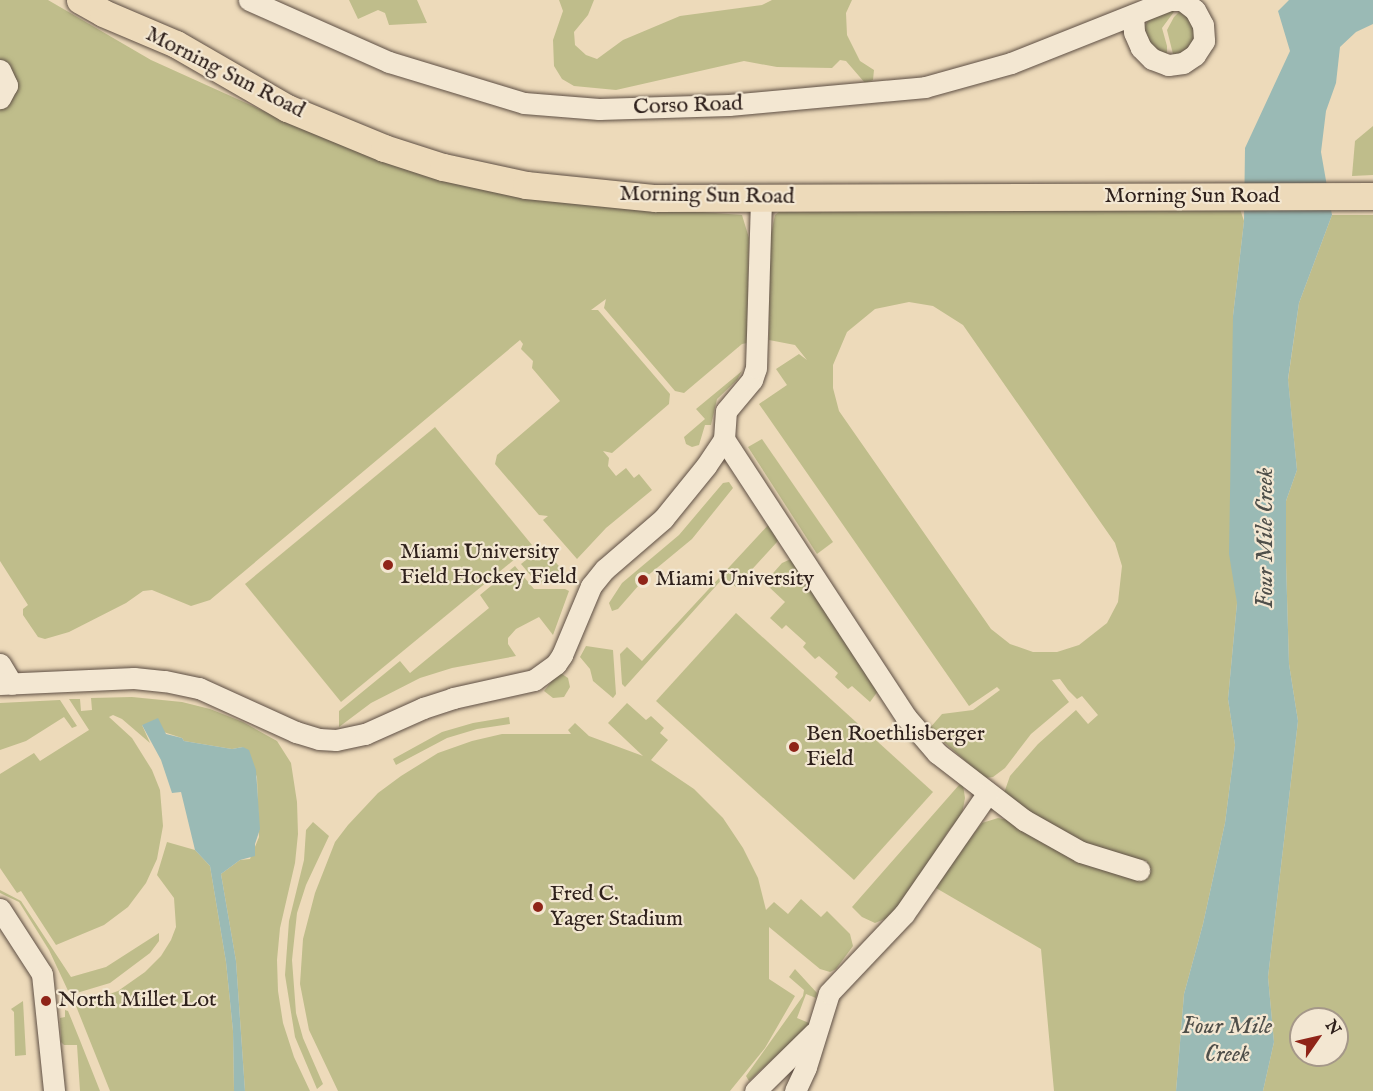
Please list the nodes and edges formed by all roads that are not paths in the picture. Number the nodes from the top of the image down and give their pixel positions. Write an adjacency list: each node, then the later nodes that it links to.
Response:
1 (80, 0): 7 (main road, Morning Sun Road)
2 (249, 0): 3 (street, Corso Road)
3 (1134, 15)
4 (0, 70): 5 (street)
5 (0, 98)
6 (1365, 196): 7 (main road, Morning Sun Road)
7 (761, 198): 8 (street)
8 (724, 439): 10 (street); 11 (street)
9 (0, 664): 10 (street)
10 (6, 684)
11 (987, 794): 12 (street); 14 (street)
12 (1139, 870)
13 (0, 909): 15 (street)
14 (816, 1031): 16 (street); 17 (street)
15 (54, 1091)
16 (755, 1091)
17 (795, 1091)

